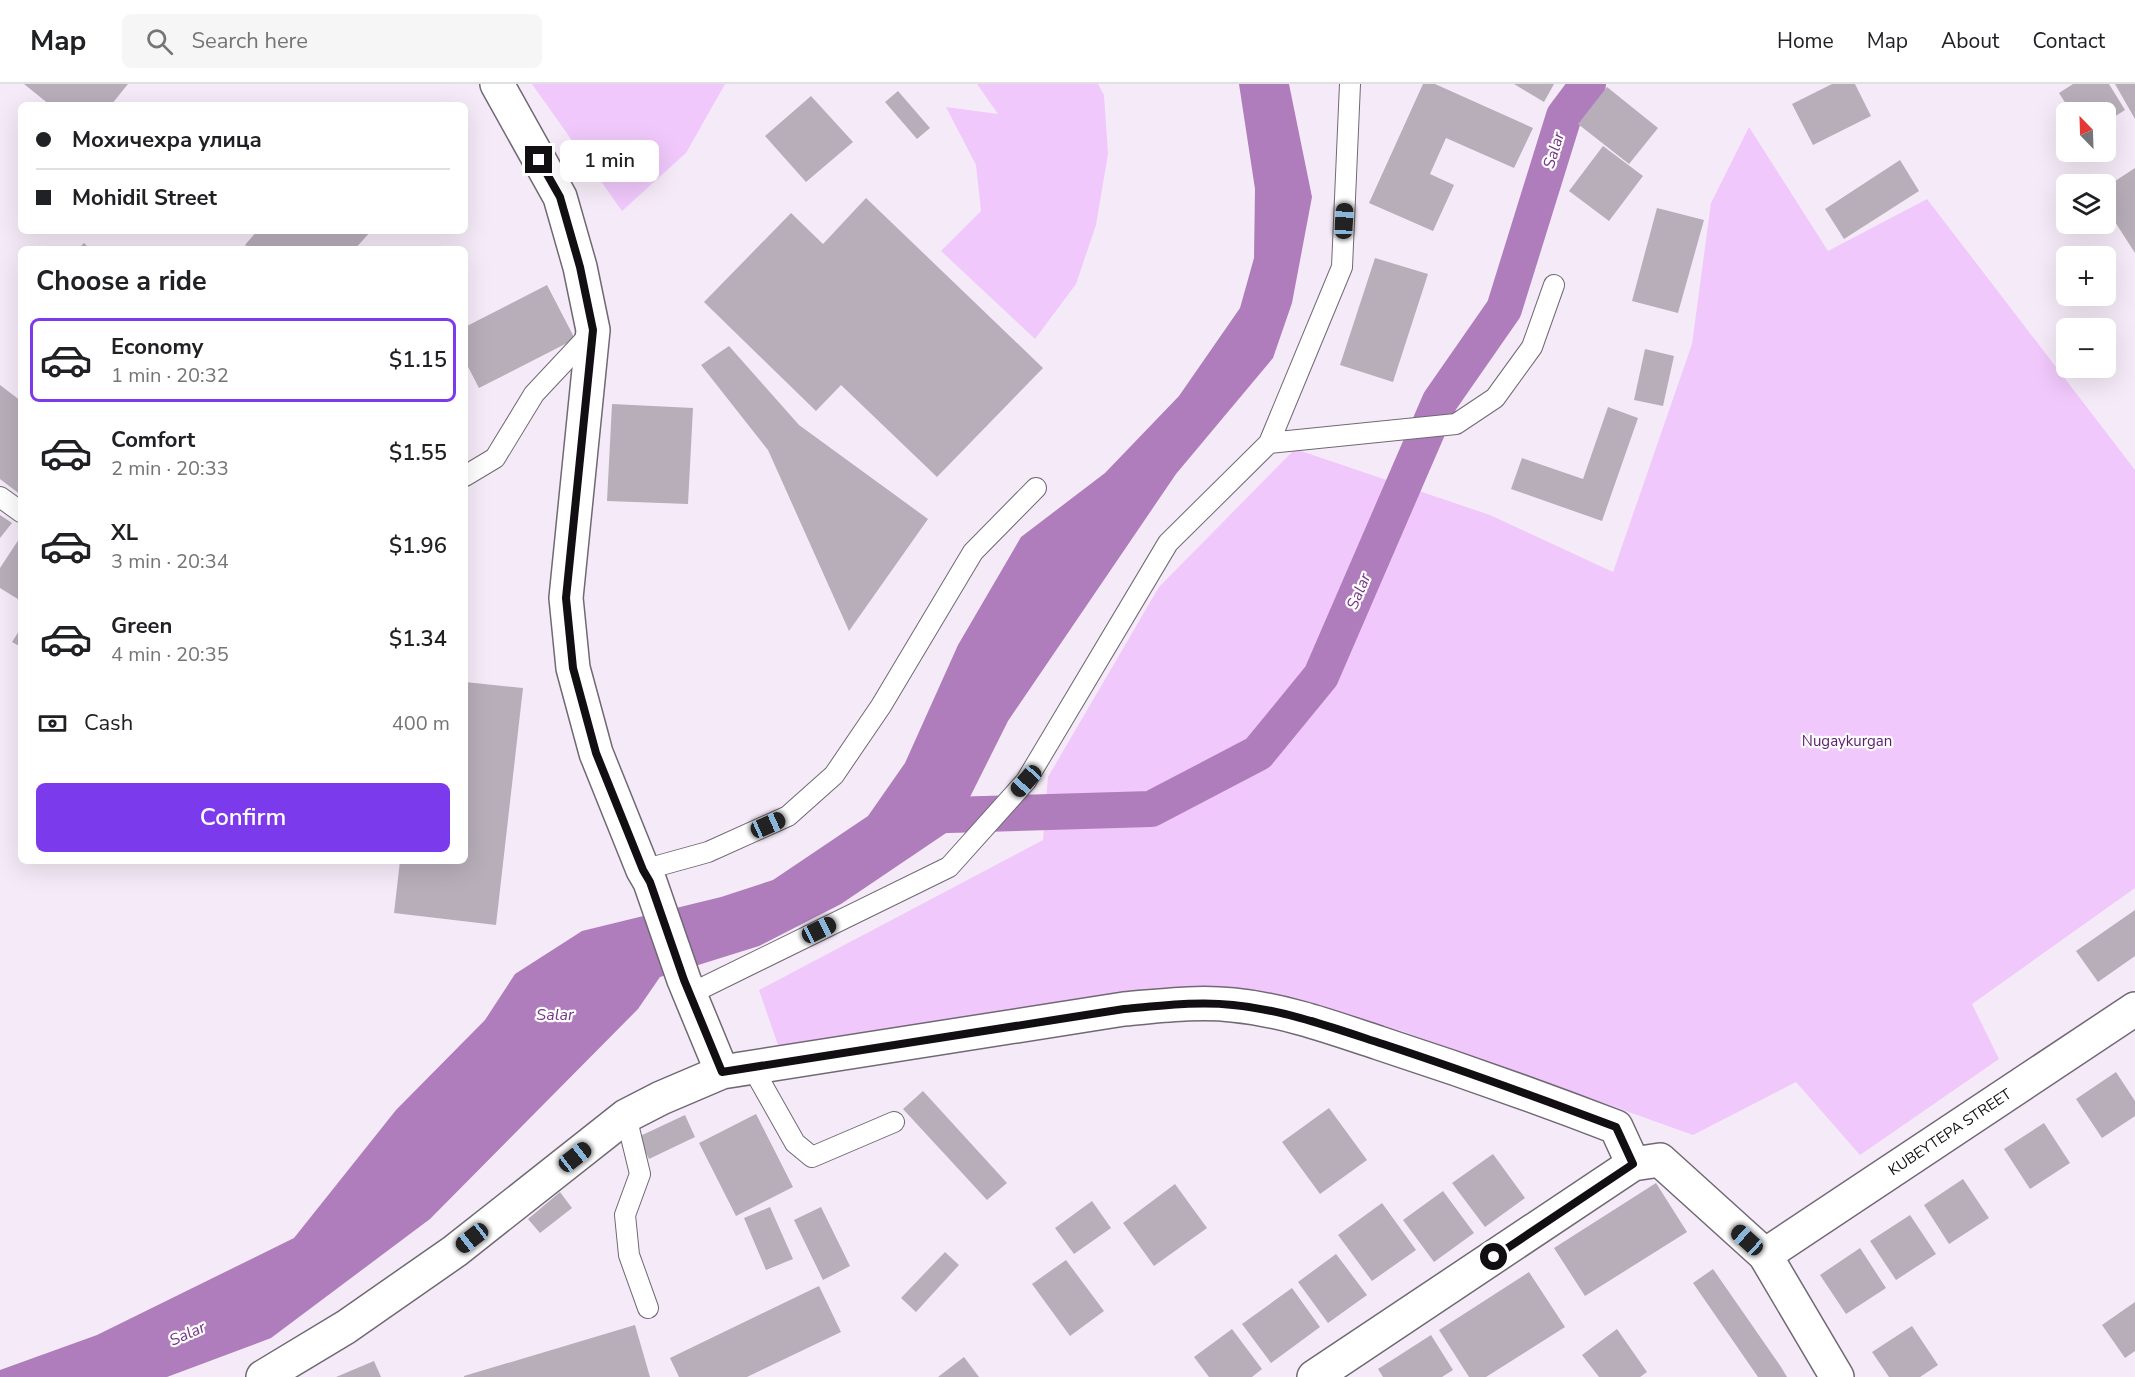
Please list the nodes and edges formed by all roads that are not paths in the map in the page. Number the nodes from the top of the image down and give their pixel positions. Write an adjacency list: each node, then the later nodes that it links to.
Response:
1 (497, 84): 4 (street)
2 (1350, 84): 5 (lane)
3 (1554, 285): 5 (lane)
4 (593, 330): 6 (lane); 10 (street)
5 (1269, 443): 11 (lane)
6 (468, 475)
7 (1036, 488): 10 (lane)
8 (0, 497): 9 (lane)
9 (18, 510)
10 (646, 876): 11 (street)
11 (687, 987): 13 (street)
12 (2135, 1009): 17 (street, KUBEYTEPA STREET)
13 (737, 1070): 14 (street); 15 (lane); 16 (street)
14 (626, 1116): 18 (lane); 19 (street)
15 (894, 1122)
16 (1633, 1164): 17 (street); 20 (street)
17 (1765, 1255): 21 (street)
18 (648, 1308)
19 (263, 1377)
20 (1314, 1377)
21 (1838, 1377)

